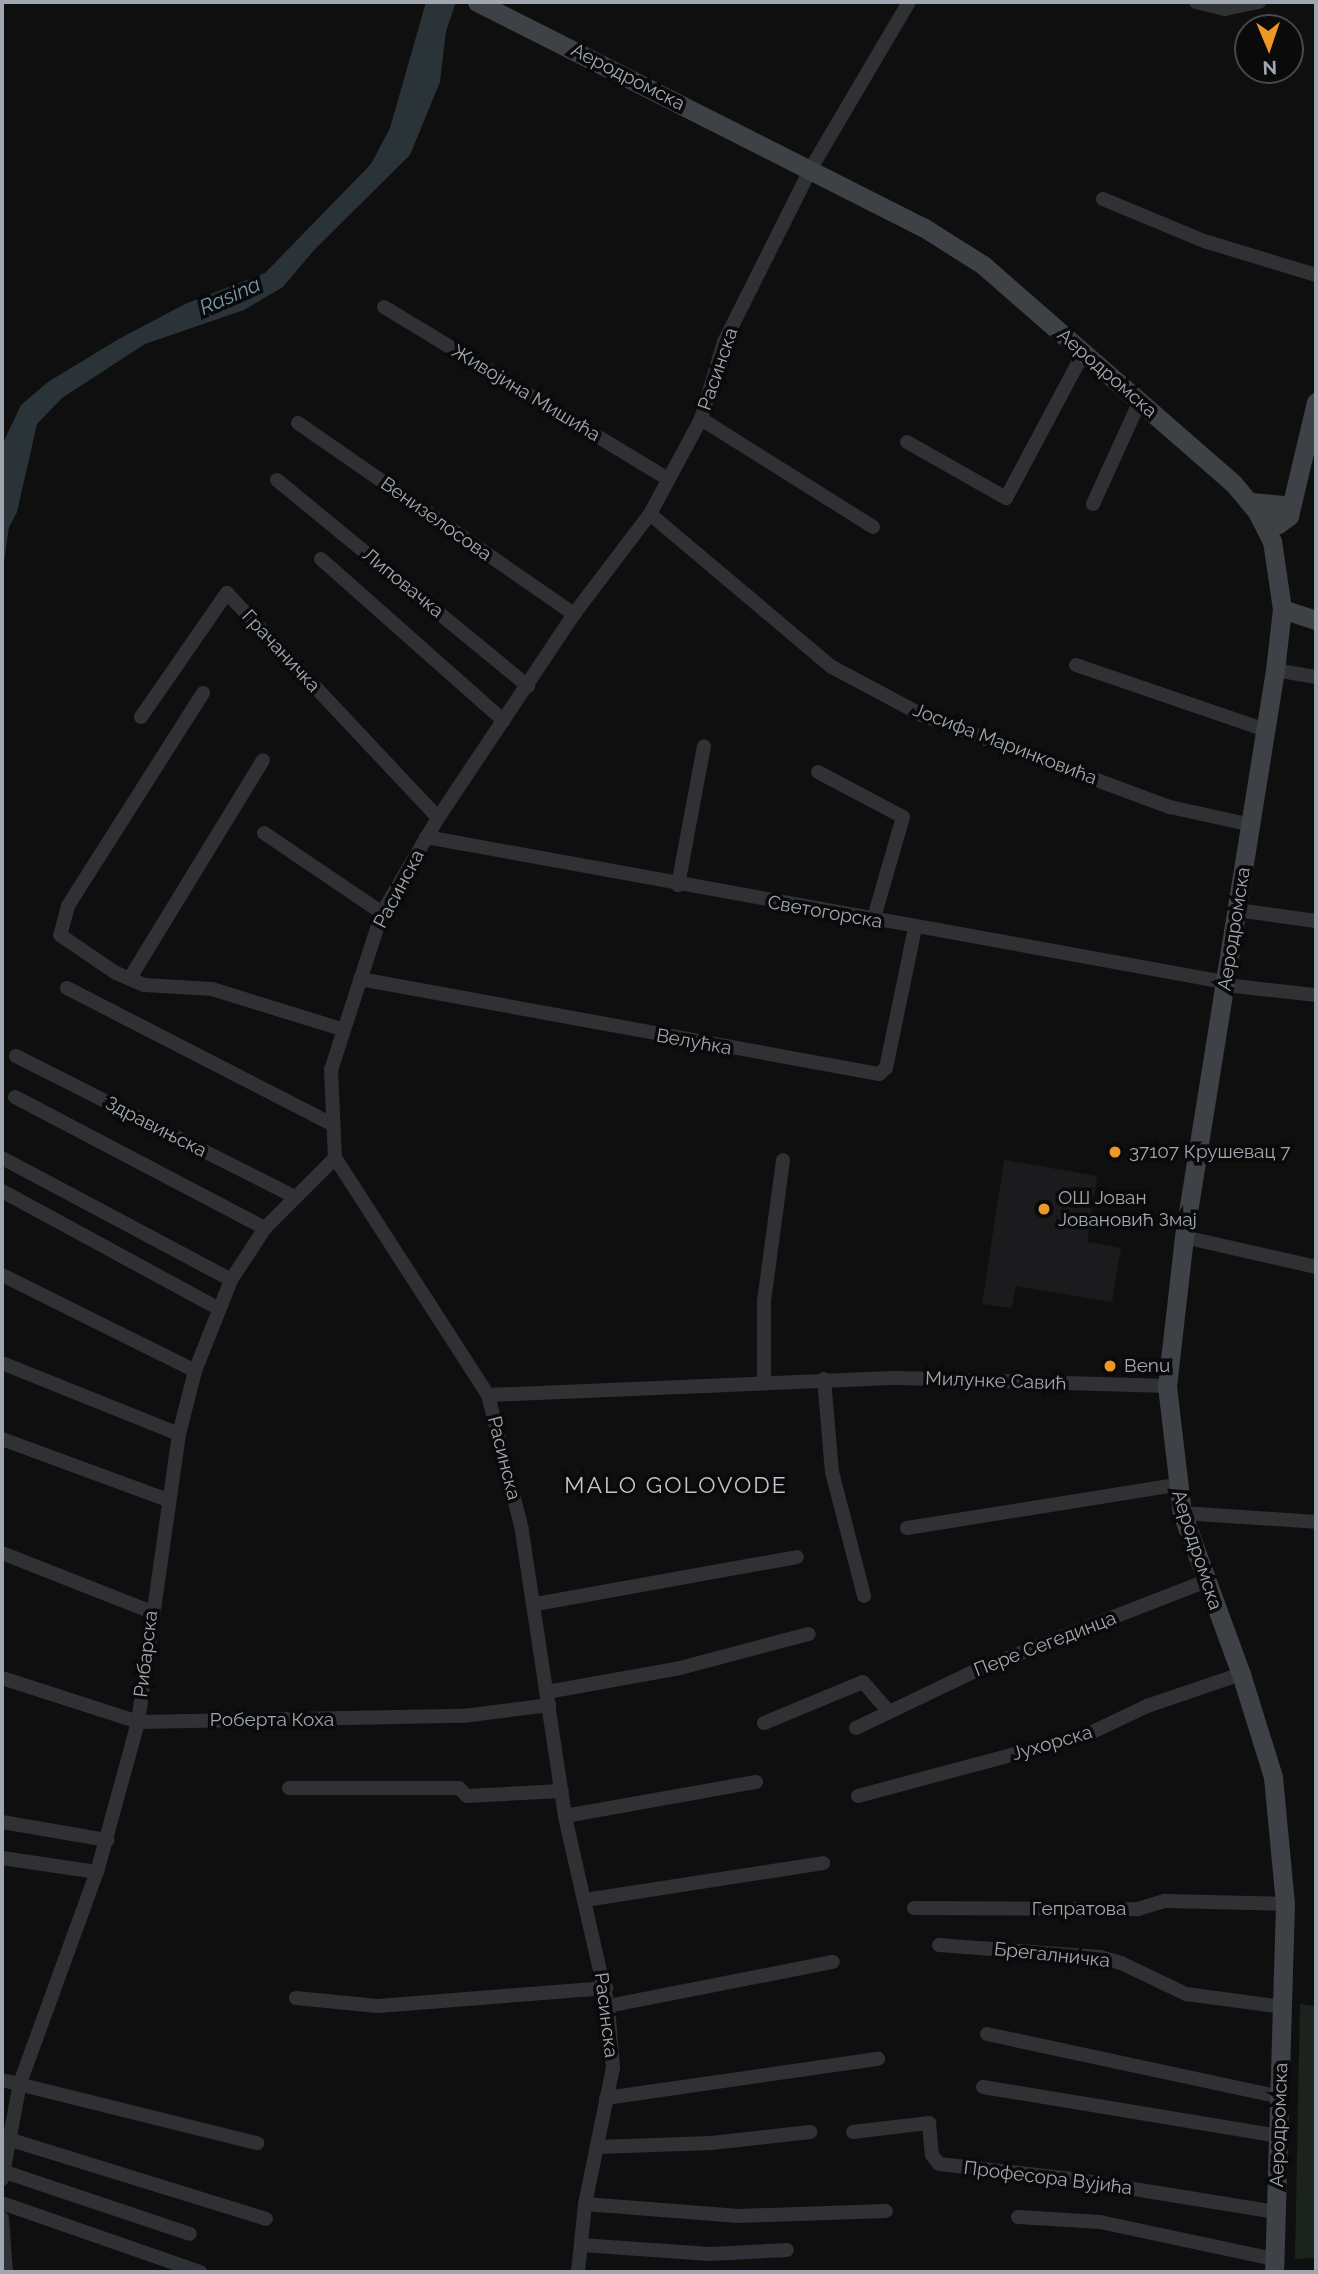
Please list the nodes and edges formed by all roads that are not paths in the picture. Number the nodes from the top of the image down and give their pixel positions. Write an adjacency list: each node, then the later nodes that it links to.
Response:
1 (477, 2): 5 (street, Аеродромска)
2 (909, 2): 5 (street, Расинска)
3 (1196, 2): 4 (street)
4 (1259, 2)
5 (810, 170): 9 (street, Аеродромска); 12 (street, Расинска)
6 (1103, 200): 7 (street)
7 (1316, 275)
8 (384, 307): 16 (street, Живојина Мишића)
9 (1084, 352): 10 (street, Аеродромска); 14 (street)
10 (1140, 401): 17 (street, Аеродромска); 18 (street)
11 (1316, 402): 20 (street)
12 (701, 419): 16 (street, Расинска); 21 (street)
13 (298, 423): 25 (street, Венизелосова)
14 (907, 442)
15 (277, 480): 30 (street, Липовачка)
16 (668, 480): 19 (street, Расинска)
17 (1250, 502): 20 (street); 20 (street, Аеродромска)
18 (1093, 504)
19 (650, 514): 25 (street, Расинска); 39 (street, Јосифа Маринковића)
20 (1279, 517): 23 (street); 23 (street, Аеродромска)
21 (873, 527)
22 (321, 559): 33 (street)
23 (1279, 573): 24 (street, Аеродромска)
24 (1282, 609): 26 (street); 28 (street, Аеродромска)
25 (574, 614): 30 (street, Расинска)
26 (1316, 620)
27 (1076, 666): 34 (street)
28 (1275, 670): 29 (street); 34 (street, Аеродромска)
29 (1316, 677)
30 (528, 686): 33 (street, Расинска)
31 (203, 693): 48 (street)
32 (141, 716): 38 (street, Грачаничка)
33 (504, 721): 38 (street, Расинска)
34 (1266, 730): 39 (street, Аеродромска)
35 (704, 746): 42 (street)
36 (263, 760): 48 (street)
37 (818, 772): 45 (street)
38 (438, 818): 41 (street, Расинска)
39 (1252, 825): 43 (street, Аеродромска)
40 (264, 833): 44 (street)
41 (426, 837): 42 (street, Светогорска); 44 (street, Расинска)
42 (678, 885): 45 (street, Светогорска)
43 (1237, 910): 46 (street); 50 (street, Аеродромска)
44 (382, 913): 49 (street, Расинска)
45 (873, 921): 47 (street, Светогорска)
46 (1316, 921)
47 (915, 928): 49 (street, Велућка); 50 (street, Светогорска)
48 (130, 978): 53 (street)
49 (360, 979): 53 (street, Расинска)
50 (1228, 985): 52 (street, Светогорска); 63 (street, Аеродромска)
51 (67, 988): 56 (street)
52 (1316, 995)
53 (341, 1029): 56 (street, Расинска)
54 (16, 1056): 61 (street, Здравињска)
55 (15, 1097): 62 (street)
56 (330, 1123): 58 (street, Расинска)
57 (2, 1158): 66 (street)
58 (335, 1158): 61 (street, Рибарска); 73 (street, Расинска)
59 (783, 1160): 71 (street)
60 (2, 1191): 67 (street)
61 (295, 1197): 62 (street, Рибарска)
62 (265, 1228): 66 (street, Рибарска)
63 (1184, 1237): 64 (street); 72 (street, Аеродромска)
64 (1316, 1267)
65 (2, 1275): 69 (street)
66 (231, 1280): 67 (street, Рибарска)
67 (219, 1309): 69 (street, Рибарска)
68 (2, 1363): 74 (street)
69 (195, 1371): 74 (street, Рибарска)
70 (824, 1379): 71 (street, Милунке Савић); 72 (street, Милунке Савић); 84 (street)
71 (764, 1383): 73 (street, Милунке Савић)
72 (1167, 1386): 76 (street, Аеродромска)
73 (488, 1395): 85 (street, Расинска)
74 (179, 1434): 77 (street, Рибарска)
75 (2, 1439): 77 (street)
76 (1175, 1485): 78 (street, Аеродромска); 80 (street)
77 (168, 1500): 86 (street, Рибарска)
78 (1182, 1513): 79 (street); 83 (street, Аеродромска)
79 (1316, 1522)
80 (907, 1528)
81 (2, 1553): 86 (street)
82 (797, 1557): 85 (street)
83 (1205, 1582): 88 (street, Аеродромска); 91 (street, Пере Сегединца)
84 (864, 1596)
85 (536, 1604): 90 (street, Расинска)
86 (152, 1612): 92 (street, Рибарска)
87 (809, 1634): 90 (street, Роберта Коха)
88 (1241, 1674): 98 (street, Јухорска); 106 (street, Аеродромска)
89 (2, 1678): 92 (street, Роберта Коха)
90 (548, 1699): 92 (street, Роберта Коха); 97 (street, Расинска)
91 (889, 1712): 93 (street); 94 (street, Пере Сегединца)
92 (138, 1722): 101 (street, Рибарска)
93 (764, 1723)
94 (856, 1728)
95 (756, 1782): 99 (street)
96 (289, 1788): 97 (street)
97 (562, 1791): 99 (street, Расинска)
98 (858, 1796)
99 (565, 1816): 105 (street, Расинска)
100 (2, 1822): 101 (street)
101 (107, 1840): 104 (street, Рибарска)
102 (2, 1857): 104 (street)
103 (822, 1863): 105 (street)
104 (97, 1872): 117 (street, Рибарска)
105 (585, 1900): 110 (street, Расинска)
106 (1285, 1904): 107 (street, Гепратова); 113 (street, Аеродромска)
107 (914, 1908)
108 (939, 1945): 113 (street, Брегалничка)
109 (833, 1962): 112 (street)
110 (606, 1988): 111 (street); 112 (street, Расинска)
111 (296, 1998)
112 (608, 2006): 119 (street, Расинска)
113 (1283, 2007): 120 (street, Аеродромска)
114 (987, 2034): 120 (street)
115 (878, 2059): 119 (street)
116 (2, 2080): 117 (street)
117 (20, 2083): 124 (street, Рибарска); 125 (street)
118 (983, 2087): 123 (street)
119 (606, 2098): 126 (street, Расинска)
120 (1281, 2098): 123 (street, Аеродромска)
121 (810, 2132): 126 (street)
122 (853, 2132): 132 (street, Професора Вујића)
123 (1279, 2136): 132 (street, Аеродромска)
124 (8, 2139): 127 (street, Рибарска); 135 (street)
125 (257, 2143)
126 (597, 2147): 130 (street, Расинска)
127 (2, 2171): 128 (street, Рибарска); 136 (street)
128 (2, 2179)
129 (2, 2203): 141 (street)
130 (585, 2204): 131 (street); 137 (street, Расинска)
131 (886, 2211)
132 (1276, 2212): 139 (street, Аеродромска)
133 (1018, 2217): 139 (street)
134 (2, 2218): 140 (street)
135 (266, 2219)
136 (190, 2234)
137 (580, 2245): 138 (street); 142 (street, Расинска)
138 (787, 2250)
139 (1274, 2266)
140 (6, 2272)
141 (201, 2272)
142 (578, 2272)

